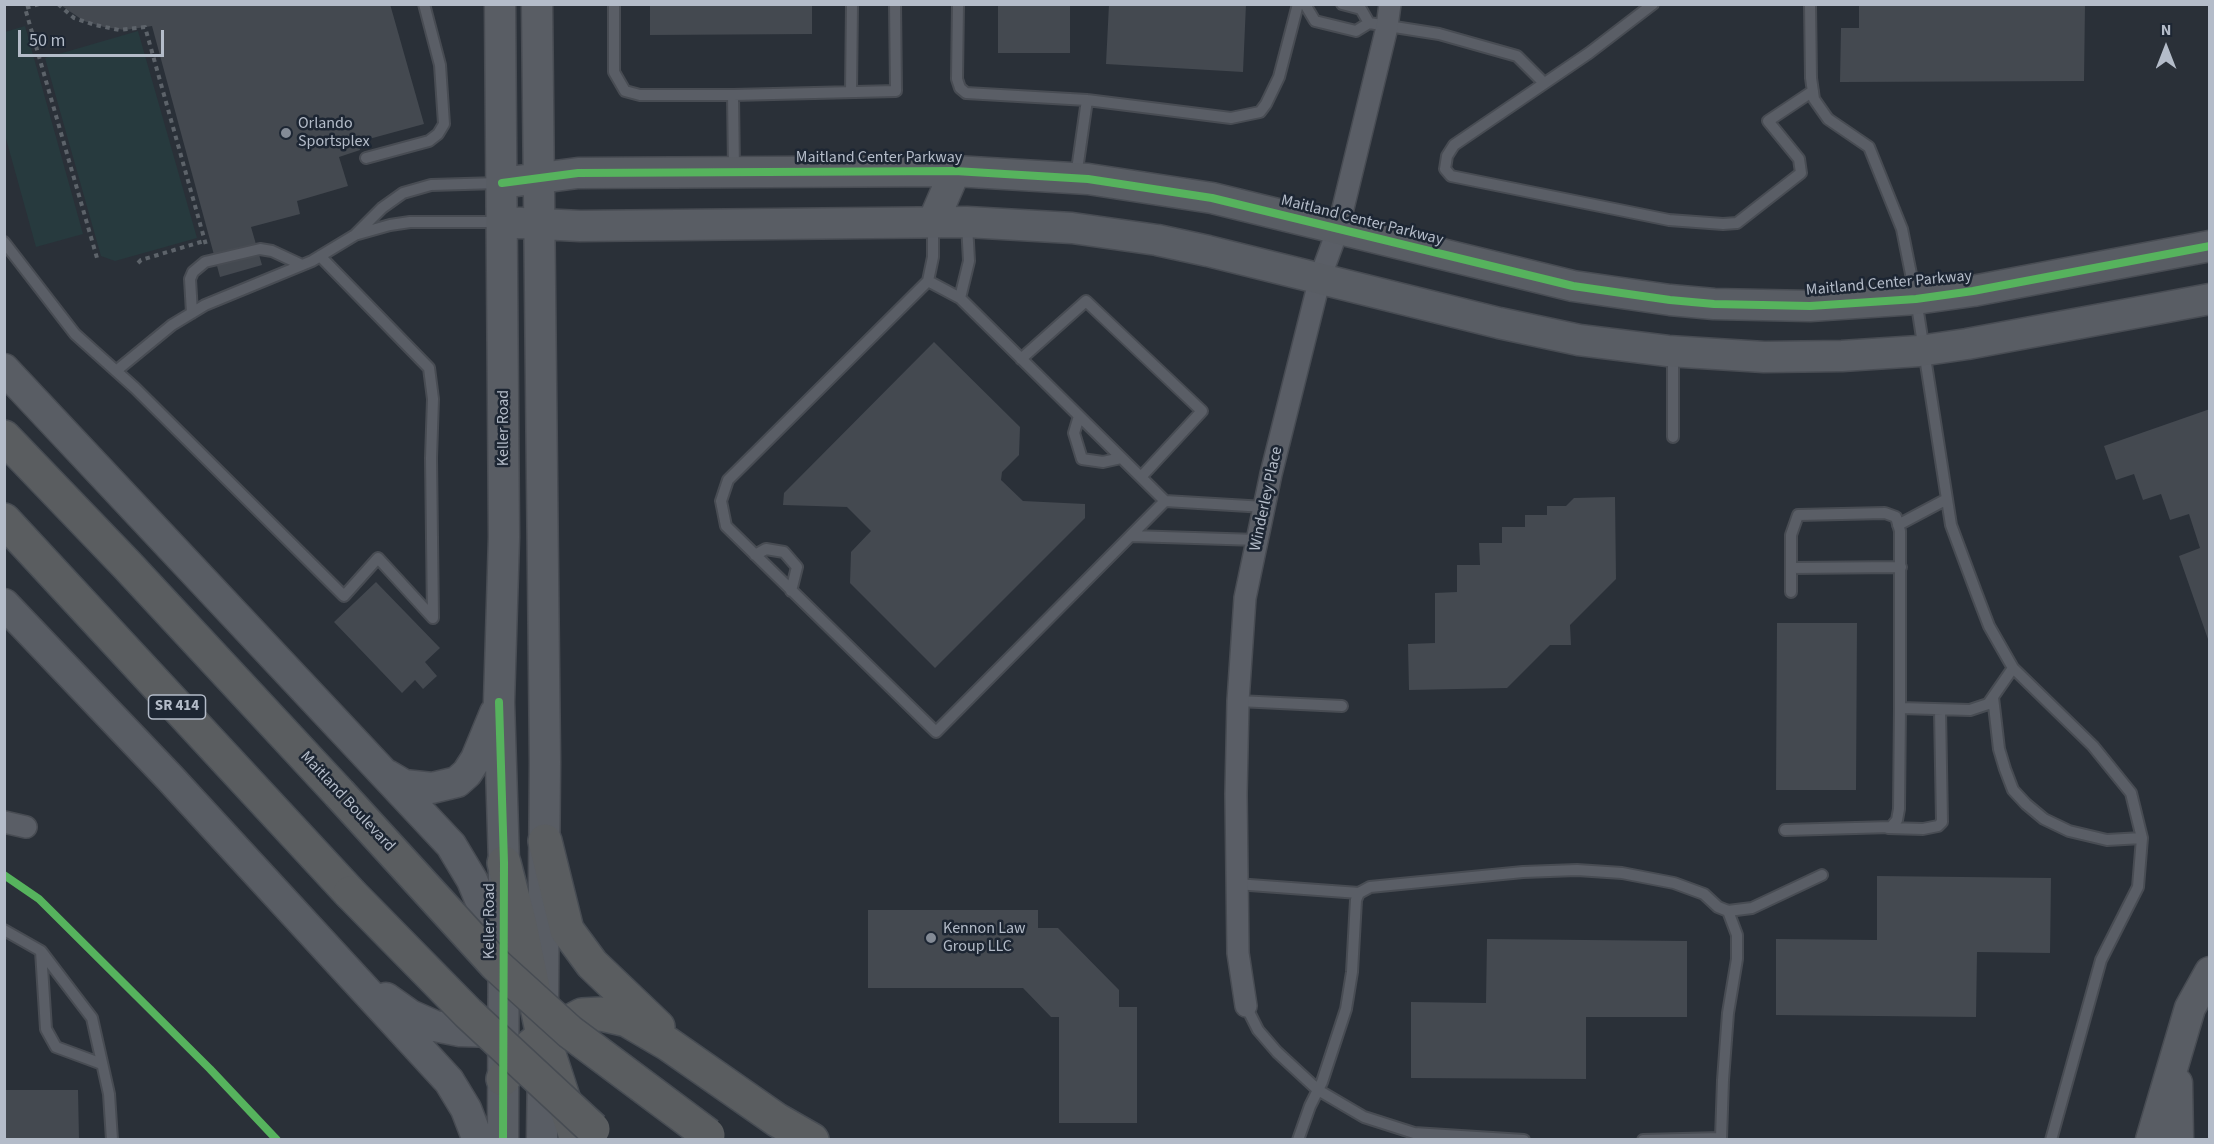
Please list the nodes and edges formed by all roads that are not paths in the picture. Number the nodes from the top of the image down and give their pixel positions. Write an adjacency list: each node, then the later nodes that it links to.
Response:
1 (424, 4): 19 (lane)
2 (500, 4): 24 (street, Keller Road)
3 (537, 4): 22 (street, Keller Road)
4 (614, 4): 17 (lane)
5 (852, 4): 16 (lane)
6 (895, 4): 16 (lane)
7 (958, 4): 18 (lane)
8 (1342, 4): 13 (lane)
9 (1390, 4): 13 (street, Winderley Place)
10 (1653, 4): 14 (lane)
11 (1810, 4): 15 (lane)
12 (1303, 5): 13 (lane); 18 (lane)
13 (1378, 25): 14 (lane); 29 (street, Winderley Place)
14 (1544, 83): 15 (lane)
15 (1813, 91): 38 (lane)
16 (851, 92): 17 (lane)
17 (733, 95): 21 (lane)
18 (1087, 100): 23 (lane)
19 (366, 158)
20 (955, 171): 21 (street, Maitland Center Parkway); 23 (street, Maitland Center Parkway); 26 (street); 27 (street)
21 (734, 172): 22 (street, Maitland Center Parkway)
22 (538, 178): 24 (street, Maitland Center Parkway); 28 (street, Keller Road)
23 (1076, 178): 29 (street, Maitland Center Parkway)
24 (502, 183): 25 (street, Keller Road); 30 (lane)
25 (502, 222): 28 (street); 30 (lane); 70 (street, Keller Road)
26 (933, 222): 27 (street); 28 (street); 36 (lane)
27 (967, 222): 35 (street); 37 (lane)
28 (538, 224): 80 (street, Keller Road)
29 (1338, 230): 35 (street, Winderley Place); 40 (street, Maitland Center Parkway)
30 (355, 235): 33 (lane)
31 (4, 242): 46 (lane)
32 (2210, 246): 38 (street, Maitland Center Parkway)
33 (320, 256): 34 (lane); 46 (lane)
34 (302, 265): 41 (lane); 41 (lane)
35 (1320, 278): 43 (street); 55 (street, Winderley Place)
36 (928, 281): 37 (lane); 60 (lane)
37 (960, 298): 44 (lane)
38 (1916, 299): 40 (street, Maitland Center Parkway); 42 (lane)
39 (2210, 299): 42 (street)
40 (1676, 301): 43 (street)
41 (192, 313): 46 (lane)
42 (1923, 350): 43 (street); 53 (lane)
43 (1673, 351): 50 (lane)
44 (1022, 359): 48 (lane); 52 (lane)
45 (4, 369): 74 (street)
46 (116, 371)
47 (4, 411): 61 (highway)
48 (1079, 416): 51 (lane); 51 (lane)
49 (4, 437): 61 (highway, Maitland Boulevard)
50 (1673, 437)
51 (1122, 458): 52 (lane)
52 (1141, 477): 54 (lane)
53 (1947, 499): 57 (lane); 67 (lane)
54 (1165, 501): 55 (lane); 58 (lane)
55 (1265, 507): 59 (street, Winderley Place)
56 (4, 520): 105 (highway, SR 414, bridge)
57 (1898, 525): 62 (lane); 63 (lane)
58 (1131, 536): 59 (lane); 64 (lane)
59 (1258, 540): 69 (street, Winderley Place)
60 (755, 555): 64 (lane); 64 (lane)
61 (128, 565): 98 (highway, Maitland Boulevard, bridge)
62 (1900, 567): 63 (lane); 72 (lane)
63 (1791, 568): 65 (lane)
64 (791, 591)
65 (1791, 592)
66 (4, 604): 88 (street)
67 (2013, 668): 68 (lane); 79 (lane)
68 (1993, 697): 73 (lane); 79 (lane)
69 (1238, 701): 71 (lane); 83 (street, Winderley Place)
70 (499, 702): 74 (street); 81 (street, Keller Road)
71 (1342, 706)
72 (1900, 708): 73 (lane); 77 (lane)
73 (1940, 710): 77 (lane)
74 (381, 772): 89 (street)
75 (4, 822): 76 (street)
76 (26, 827)
77 (1888, 828): 78 (lane)
78 (1785, 830)
79 (2142, 838): 110 (lane)
80 (545, 841): 92 (street, Keller Road); 94 (highway)
81 (504, 863): 89 (street, Keller Road); 92 (highway)
82 (1822, 875): 85 (lane)
83 (1236, 884): 84 (lane); 91 (street, Winderley Place)
84 (1359, 893): 85 (lane); 97 (lane)
85 (1728, 911): 99 (lane)
86 (4, 930): 87 (lane)
87 (41, 951): 95 (lane); 95 (lane)
88 (334, 956): 92 (street); 101 (street)
89 (503, 959): 92 (street, Keller Road)
90 (2210, 972): 93 (street)
91 (1246, 1006): 97 (lane)
92 (531, 1015): 94 (highway); 96 (highway); 103 (street, Keller Road); 104 (highway)
93 (2177, 1051): 111 (street); 112 (street)
94 (684, 1054): 106 (highway)
95 (102, 1064): 100 (lane)
96 (503, 1079): 102 (street)
97 (1318, 1090): 107 (lane); 108 (lane)
98 (712, 1138)
99 (1721, 1139): 109 (lane)
100 (112, 1140)
101 (478, 1140)
102 (502, 1140)
103 (542, 1140)
104 (577, 1140)
105 (609, 1140)
106 (812, 1140)
107 (1298, 1140)
108 (1524, 1140)
109 (1643, 1140)
110 (2051, 1140)
111 (2151, 1140)
112 (2178, 1140)

